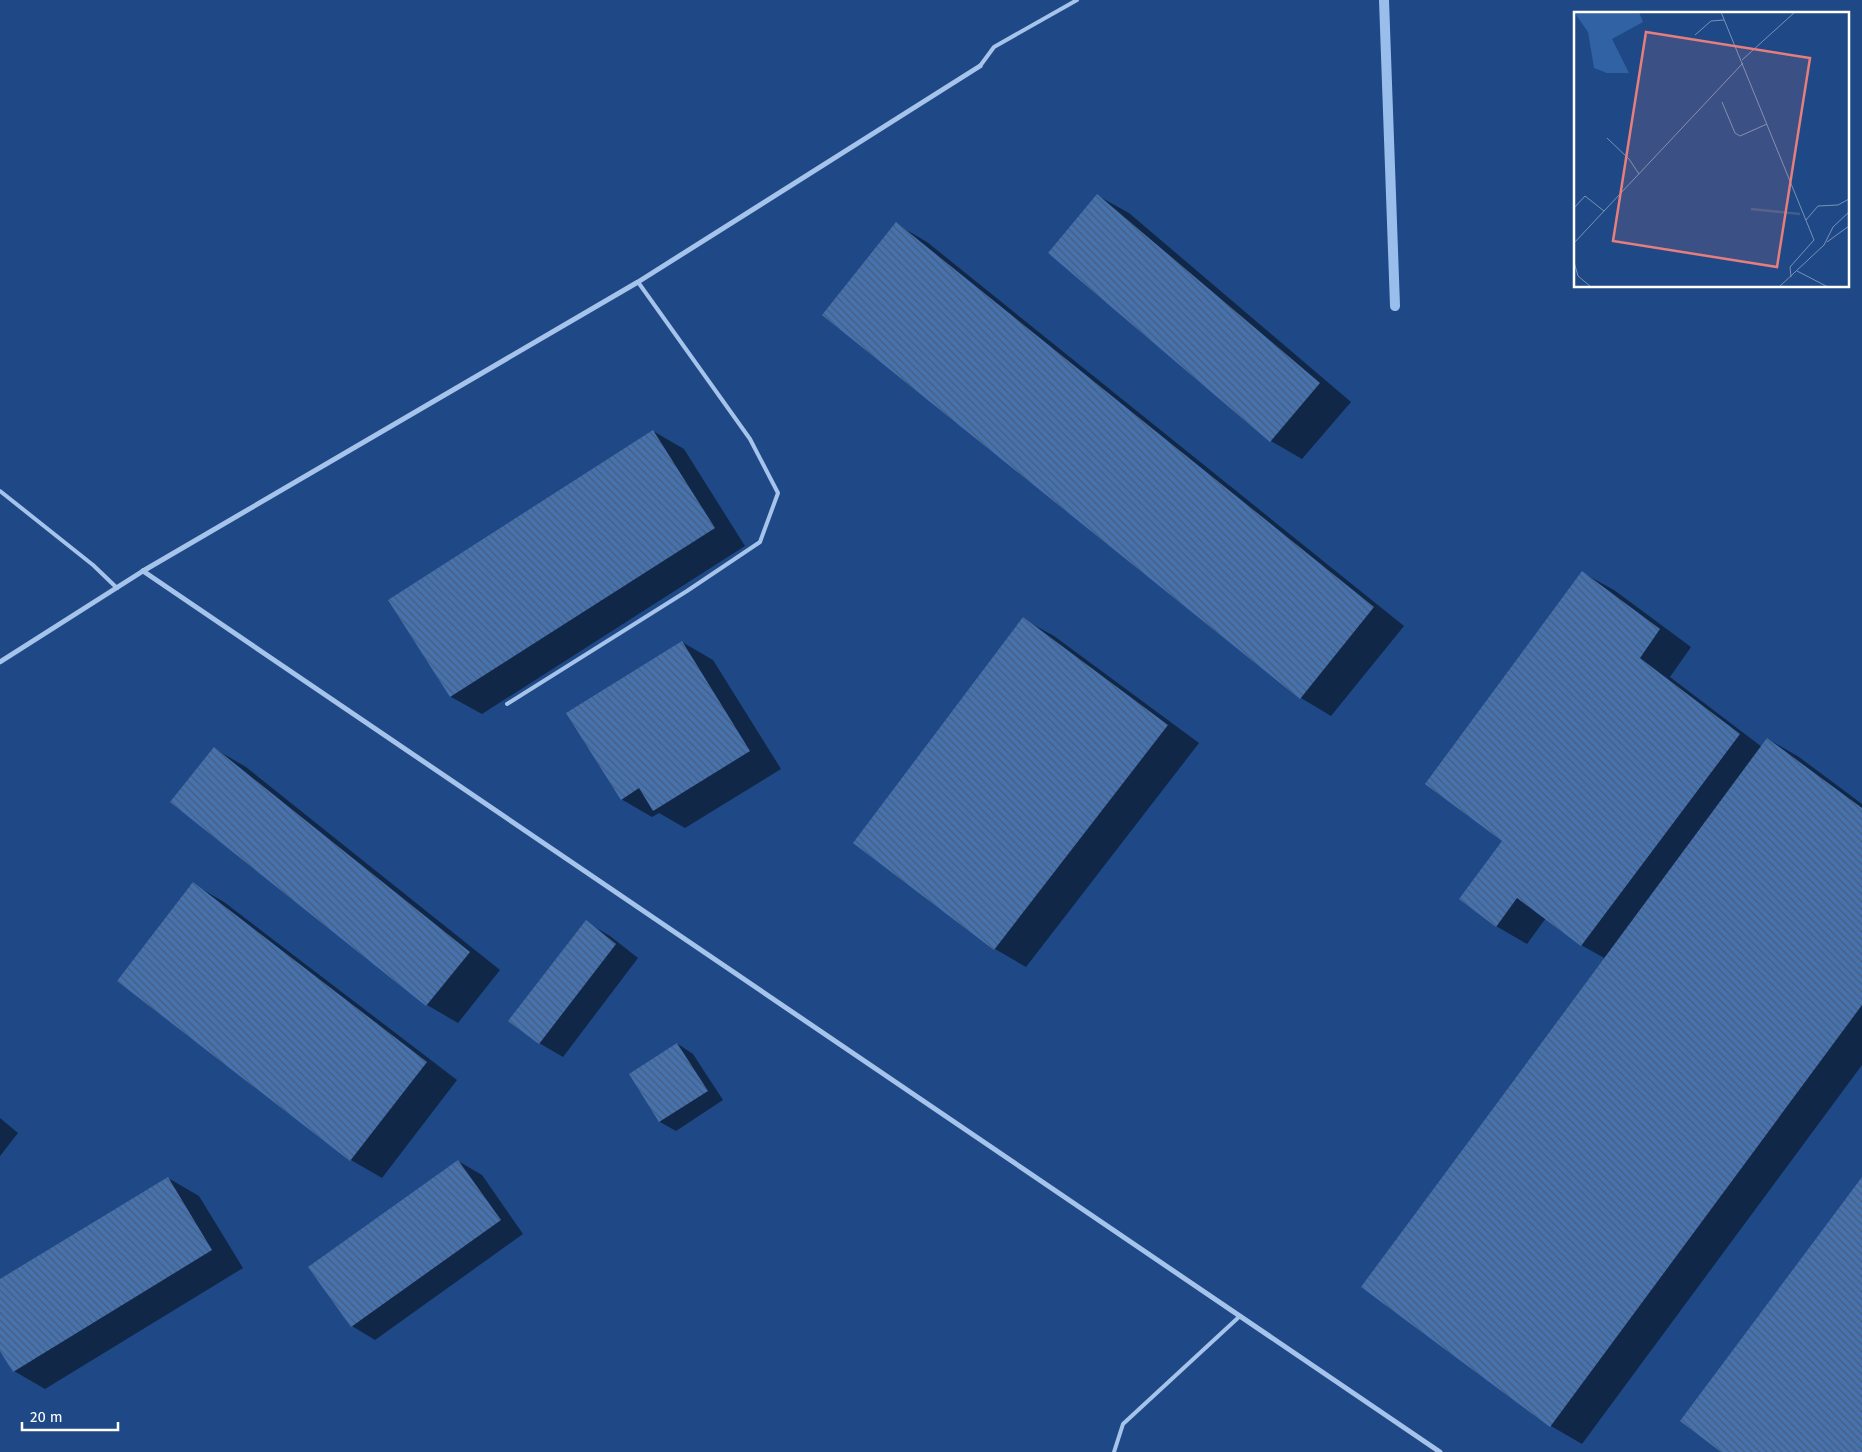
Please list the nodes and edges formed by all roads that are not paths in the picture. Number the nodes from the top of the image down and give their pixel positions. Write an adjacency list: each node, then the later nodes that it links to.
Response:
1 (1077, 0): 2 (lane)
2 (980, 66): 3 (street)
3 (638, 282): 5 (street); 8 (lane)
4 (0, 491): 6 (lane)
5 (143, 571): 6 (street); 9 (street)
6 (117, 588): 7 (street)
7 (0, 662)
8 (507, 704)
9 (1240, 1316): 10 (lane); 11 (street)
10 (1114, 1452)
11 (1440, 1452)

